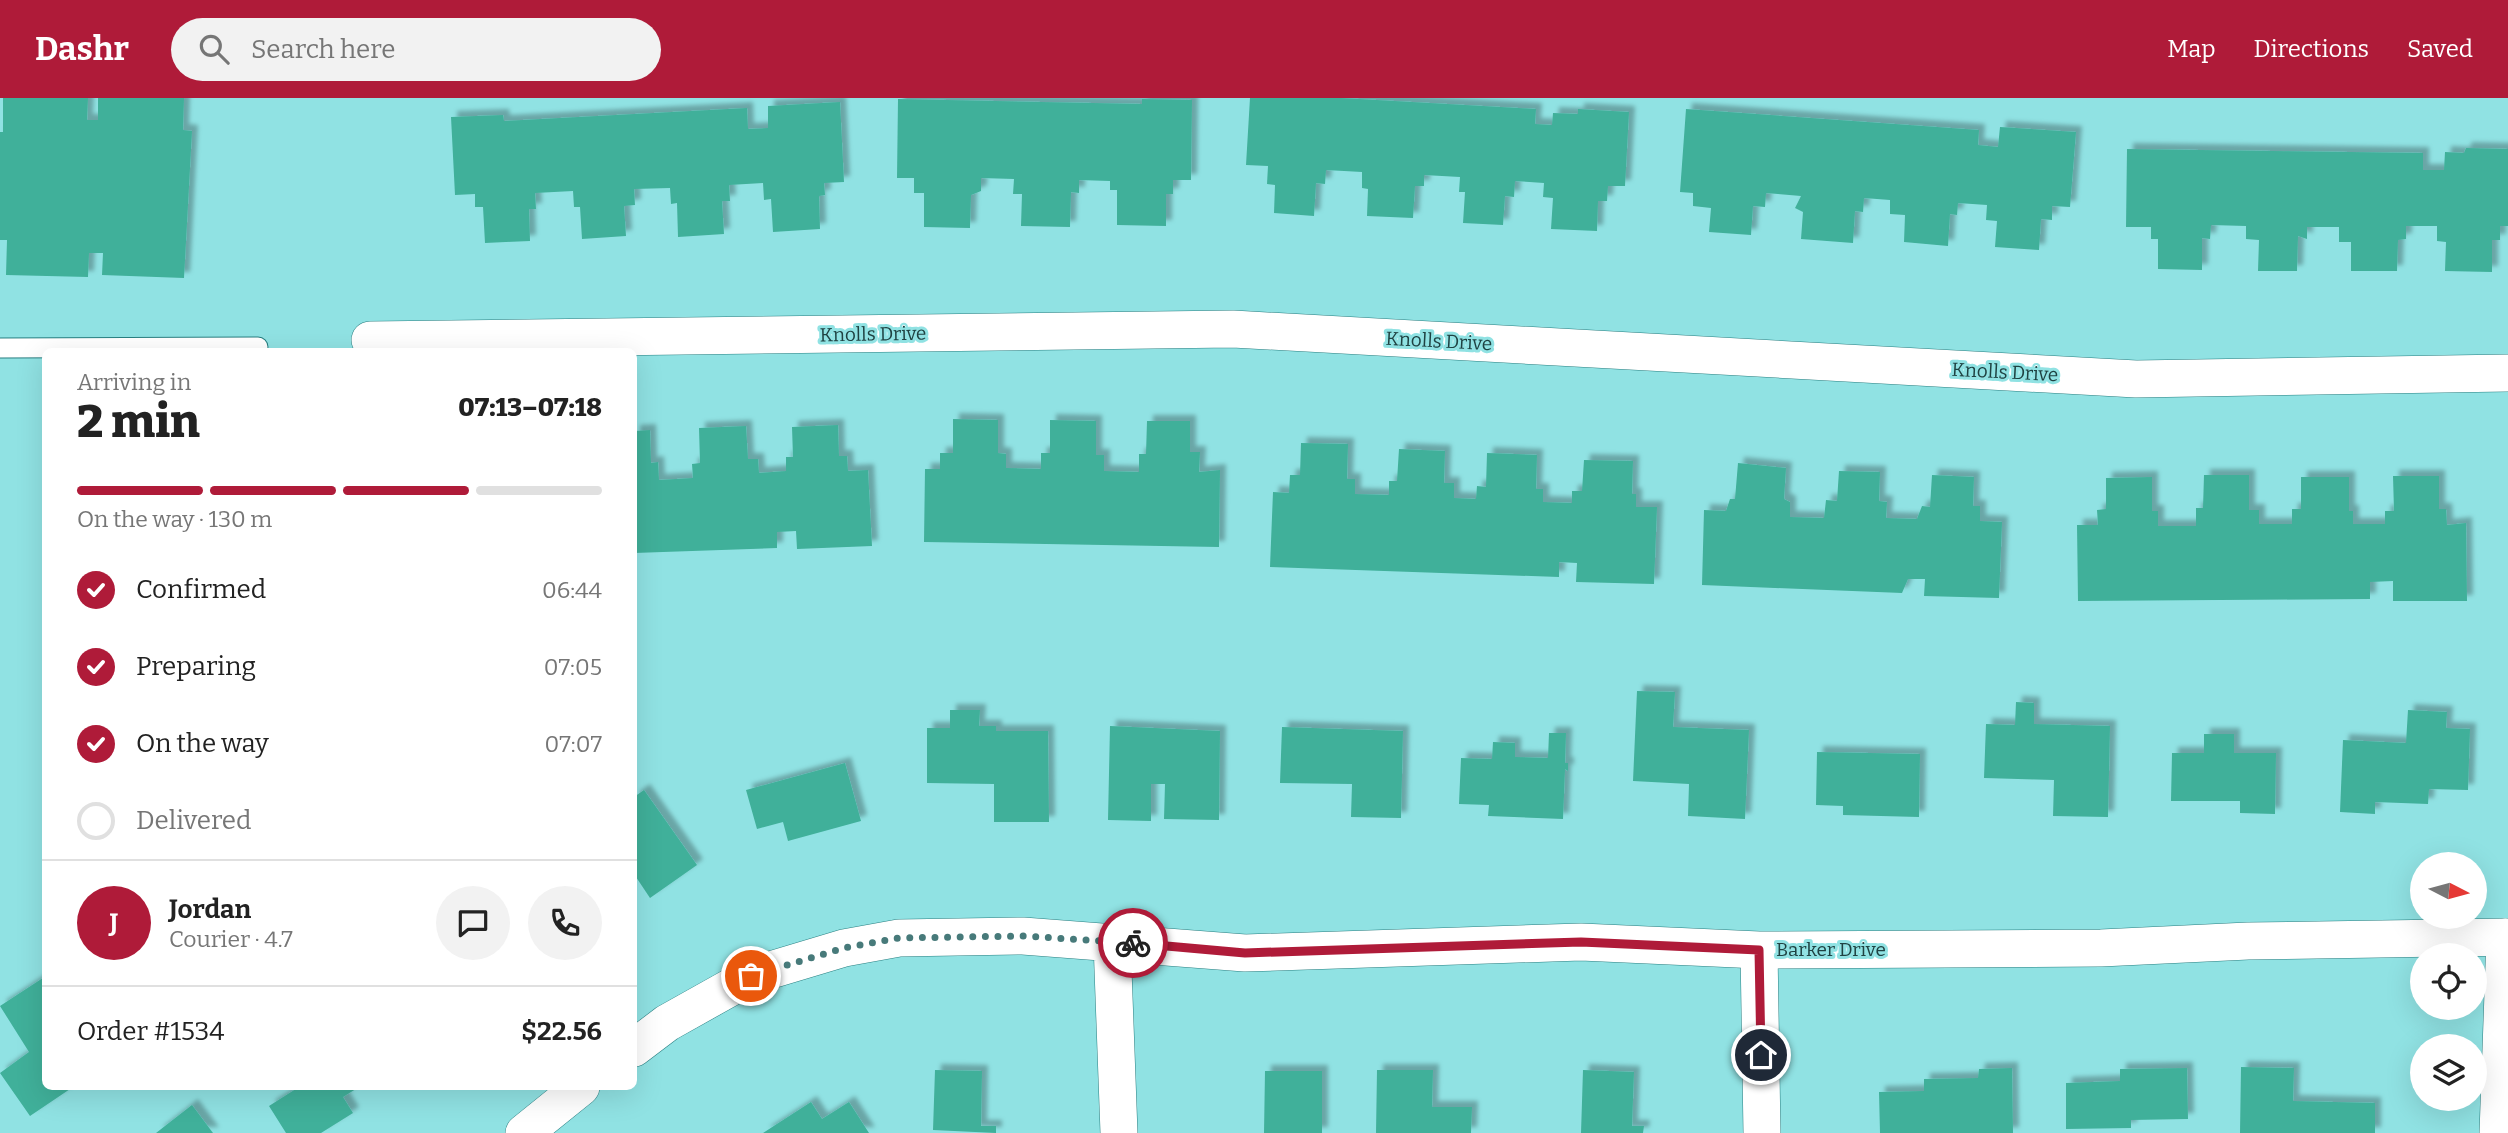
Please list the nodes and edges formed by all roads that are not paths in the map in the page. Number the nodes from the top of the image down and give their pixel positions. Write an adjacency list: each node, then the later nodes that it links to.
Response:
1 (370, 340): 4 (street, Knolls Drive)
2 (258, 347): 3 (lane)
3 (0, 348)
4 (2508, 373)
5 (2506, 937): 7 (street, Barker Drive); 13 (street)
6 (1112, 942): 7 (street, Barker Drive); 8 (street, Barker Drive); 11 (street)
7 (1759, 950): 12 (street)
8 (637, 1046)
9 (566, 1091): 10 (street)
10 (524, 1133)
11 (1119, 1133)
12 (1762, 1133)
13 (2498, 1133)

